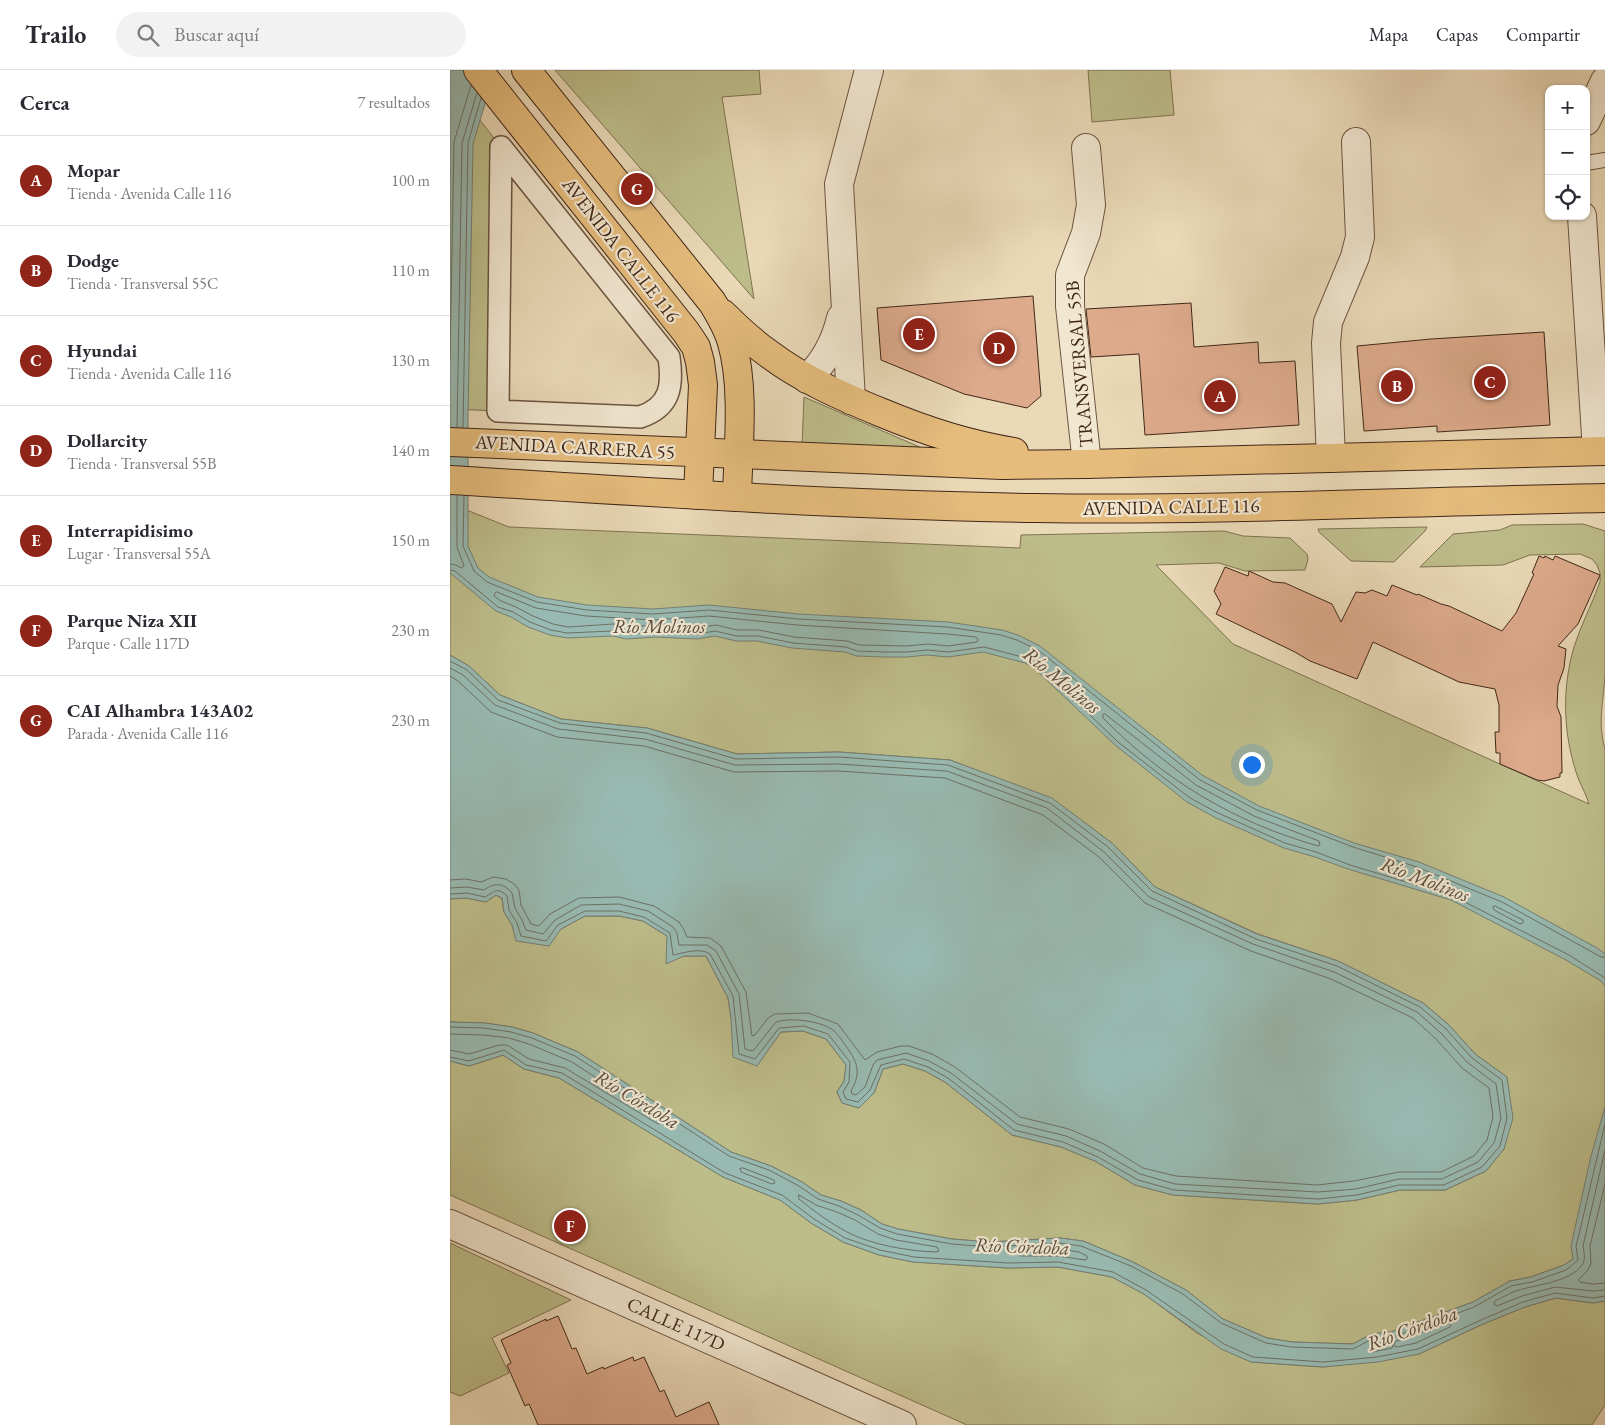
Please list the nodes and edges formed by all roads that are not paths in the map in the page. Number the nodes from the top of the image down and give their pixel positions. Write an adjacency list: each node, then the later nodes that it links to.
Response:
1 (478, 70): 18 (main road, AVENIDA CALLE 116)
2 (526, 70): 11 (main road, AVENIDA CALLE 116)
3 (869, 70): 12 (street)
4 (1605, 81): 5 (street)
5 (1590, 113)
6 (1356, 142): 20 (street)
7 (1086, 148): 21 (street, TRANSVERSAL 55B)
8 (1605, 160): 9 (lane)
9 (1590, 162)
10 (1582, 220): 17 (street)
11 (712, 302): 13 (main road); 19 (main road, AVENIDA CALLE 116)
12 (845, 305): 13 (street); 14 (street)
13 (806, 378): 14 (main road)
14 (851, 400): 21 (main road)
15 (498, 411): 15 (street)
16 (450, 442): 18 (main road, AVENIDA CARRERA 55)
17 (1601, 451): 20 (main road)
18 (700, 453): 19 (main road); 23 (main road, AVENIDA CALLE 116)
19 (738, 455): 21 (main road); 24 (main road, AVENIDA CALLE 116)
20 (1332, 458): 21 (main road)
21 (1087, 464)
22 (450, 480): 23 (main road)
23 (698, 495): 24 (main road, AVENIDA CALLE 116)
24 (737, 497): 25 (main road, AVENIDA CALLE 116)
25 (1600, 501)
26 (450, 1224): 27 (street, CALLE 117D)
27 (902, 1425)

